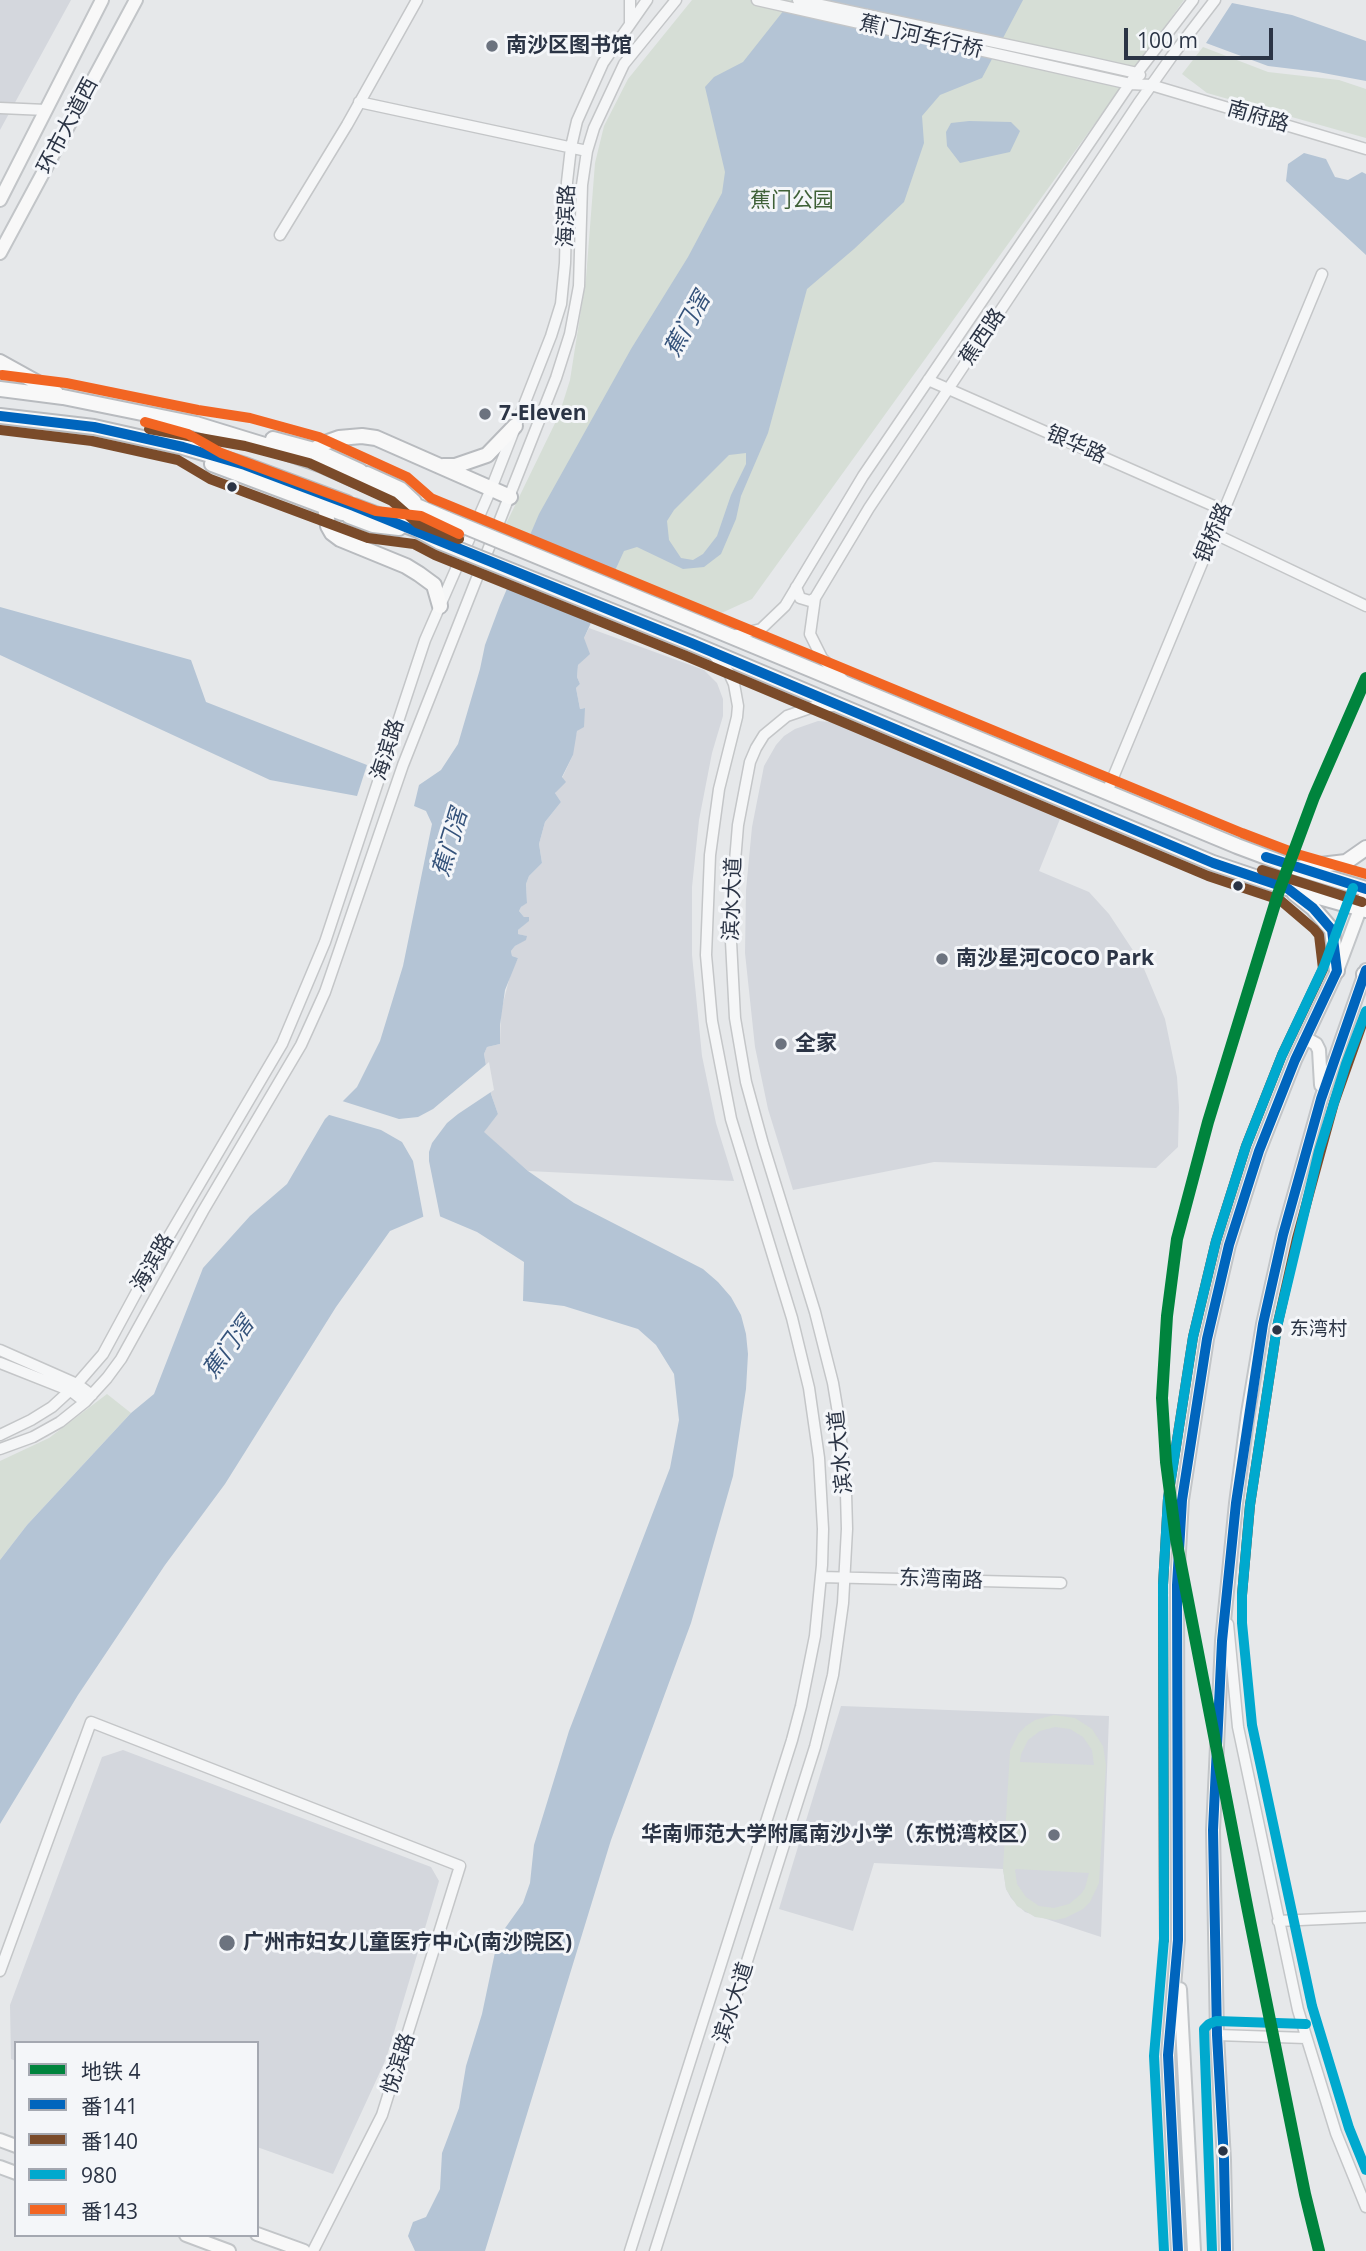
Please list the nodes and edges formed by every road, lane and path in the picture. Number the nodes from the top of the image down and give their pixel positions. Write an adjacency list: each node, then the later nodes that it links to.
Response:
1 (102, 0): 19 (main road, 环市大道西)
2 (136, 0): 25 (main road, 环市大道西)
3 (417, 0): 17 (street)
4 (630, 0): 11 (street)
5 (647, 0): 11 (street, 海滨路)
6 (676, 0): 22 (street, 海滨路)
7 (757, 0): 13 (street, 蕉门河车行桥)
8 (798, 0): 12 (street, 蕉门河车行桥)
9 (1193, 0): 14 (street, 蕉西路)
10 (1215, 0): 16 (street, 蕉西路)
11 (630, 25): 20 (street, 海滨路)
12 (1088, 62): 14 (street, 南府路)
13 (1085, 73): 15 (street, 南府路)
14 (1137, 73): 15 (street, 蕉西路); 16 (street, 南府路)
15 (1130, 83): 16 (street, 南府路); 28 (street, 蕉西路)
16 (1151, 85): 21 (street, 南府路); 30 (street, 蕉西路)
17 (359, 102): 20 (street); 24 (street)
18 (0, 108): 19 (street)
19 (46, 110): 23 (main road, 环市大道西)
20 (571, 147): 22 (street); 37 (street, 海滨路)
21 (1366, 149)
22 (587, 151): 44 (street, 海滨路)
23 (0, 200)
24 (280, 235)
25 (0, 253)
26 (1322, 274): 47 (street, 银桥路)
27 (0, 362): 31 (highway)
28 (928, 380): 30 (street, 银华路); 49 (street, 蕉西路)
29 (0, 389): 31 (highway)
30 (948, 389): 47 (street, 银华路); 50 (street, 蕉西路)
31 (63, 397): 32 (highway)
32 (117, 408): 35 (highway); 38 (highway)
33 (0, 416): 34 (highway)
34 (58, 423): 36 (highway); 38 (highway)
35 (196, 424): 40 (highway); 42 (highway)
36 (0, 426)
37 (515, 426): 41 (highway); 43 (street, 海滨路)
38 (100, 428): 39 (highway)
39 (184, 447): 45 (highway); 46 (highway)
40 (314, 450): 41 (highway); 42 (highway)
41 (439, 467): 43 (highway)
42 (362, 477): 53 (highway, bridge)
43 (491, 489): 44 (highway); 51 (street, 海滨路)
44 (510, 497): 70 (street, 海滨路)
45 (325, 506): 46 (highway); 51 (highway)
46 (348, 509): 54 (highway, bridge)
47 (1223, 510): 48 (street, 银桥路)
48 (1213, 533): 52 (street); 57 (street, 银桥路)
49 (796, 587): 50 (street); 53 (street, 蕉西路)
50 (815, 598): 55 (street, 蕉西路)
51 (440, 606): 69 (street, 海滨路)
52 (1366, 606)
53 (732, 636): 55 (highway)
54 (710, 651): 56 (highway); 73 (street, 滨水大道)
55 (847, 684): 57 (highway)
56 (846, 708): 60 (highway); 74 (street, 滨水大道)
57 (1107, 792): 59 (highway)
58 (1366, 848): 59 (highway)
59 (1293, 867): 61 (highway)
60 (1287, 888): 62 (highway); 63 (highway)
61 (1366, 891): 62 (main road)
62 (1363, 909): 63 (main road)
63 (1337, 971): 65 (main road)
64 (1365, 972): 66 (main road)
65 (1305, 1038): 66 (main road); 79 (main road)
66 (1321, 1099): 76 (main road)
67 (0, 1350): 69 (street)
68 (0, 1363): 69 (street)
69 (74, 1388): 70 (street); 71 (street, 海滨路)
70 (88, 1399): 72 (street, 海滨路)
71 (0, 1435)
72 (0, 1449)
73 (821, 1577): 74 (street, 东湾南路); 89 (street, 滨水大道)
74 (845, 1578): 75 (street, 东湾南路); 90 (street, 滨水大道)
75 (1061, 1583)
76 (1228, 1594): 78 (street); 81 (main road)
77 (1366, 1917): 78 (street)
78 (1278, 1922): 82 (street)
79 (1178, 1940): 91 (main road); 92 (main road)
80 (0, 1971): 88 (street, 悦滨路)
81 (1217, 2035): 82 (street); 93 (main road)
82 (1306, 2038): 83 (street)
83 (1366, 2207)
84 (259, 2235): 87 (main road)
85 (191, 2237): 86 (main road)
86 (229, 2251)
87 (304, 2251)
88 (313, 2251)
89 (630, 2251)
90 (655, 2251)
91 (1178, 2251)
92 (1194, 2251)
93 (1226, 2251)

